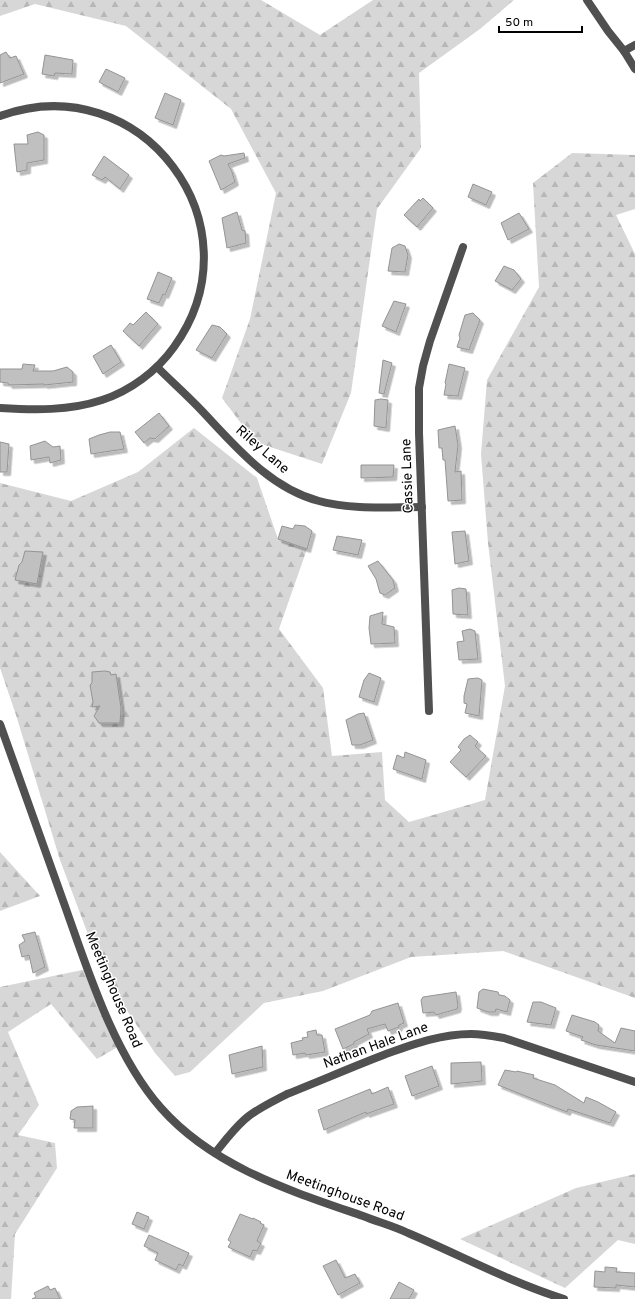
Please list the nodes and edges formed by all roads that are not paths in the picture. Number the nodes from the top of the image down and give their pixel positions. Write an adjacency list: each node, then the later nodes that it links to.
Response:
1 (587, 0): 3 (street)
2 (635, 45): 3 (street)
3 (624, 50): 4 (street)
4 (635, 69)
5 (0, 116): 7 (street)
6 (463, 247): 9 (street, Cassie Lane)
7 (157, 367): 8 (street); 9 (street, Riley Lane)
8 (0, 408)
9 (422, 508): 10 (street, Cassie Lane)
10 (429, 711)
11 (0, 724): 13 (street, Meetinghouse Road)
12 (635, 1082): 13 (street, Nathan Hale Lane)
13 (215, 1153): 14 (street, Meetinghouse Road)
14 (564, 1299)

